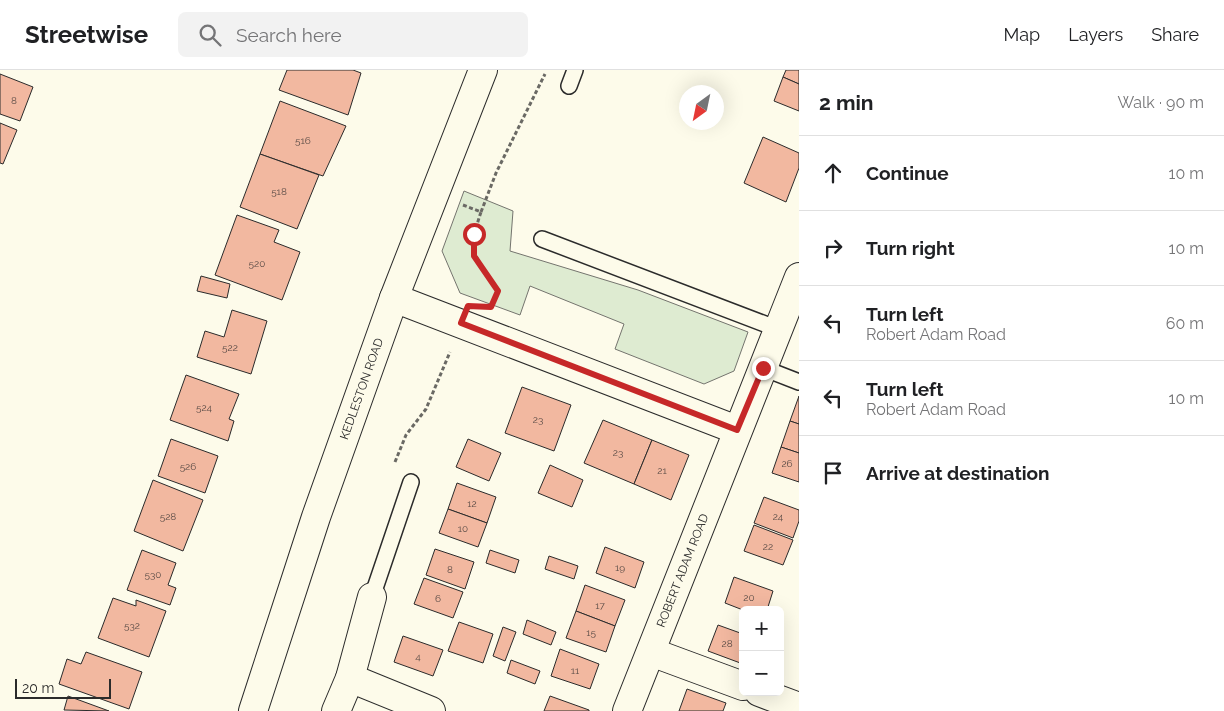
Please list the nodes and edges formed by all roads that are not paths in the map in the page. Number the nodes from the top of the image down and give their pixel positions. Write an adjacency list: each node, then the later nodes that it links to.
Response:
1 (483, 70): 6 (street, KEDLESTON ROAD)
2 (575, 70): 3 (lane)
3 (569, 86)
4 (542, 239): 7 (lane)
5 (799, 277): 7 (street, ROBERT ADAM ROAD)
6 (394, 298): 10 (street); 18 (street, KEDLESTON ROAD)
7 (788, 317): 8 (street, ROBERT ADAM ROAD)
8 (763, 368): 9 (lane); 10 (street, ROBERT ADAM ROAD)
9 (799, 382)
10 (737, 430): 13 (street, ROBERT ADAM ROAD)
11 (411, 482): 12 (lane)
12 (372, 597): 14 (street)
13 (651, 652): 15 (street); 21 (street, ROBERT ADAM ROAD)
14 (350, 678): 19 (street); 20 (street)
15 (739, 685)
16 (770, 696): 17 (street)
17 (799, 707)
18 (253, 711)
19 (336, 711)
20 (431, 711)
21 (626, 711)

